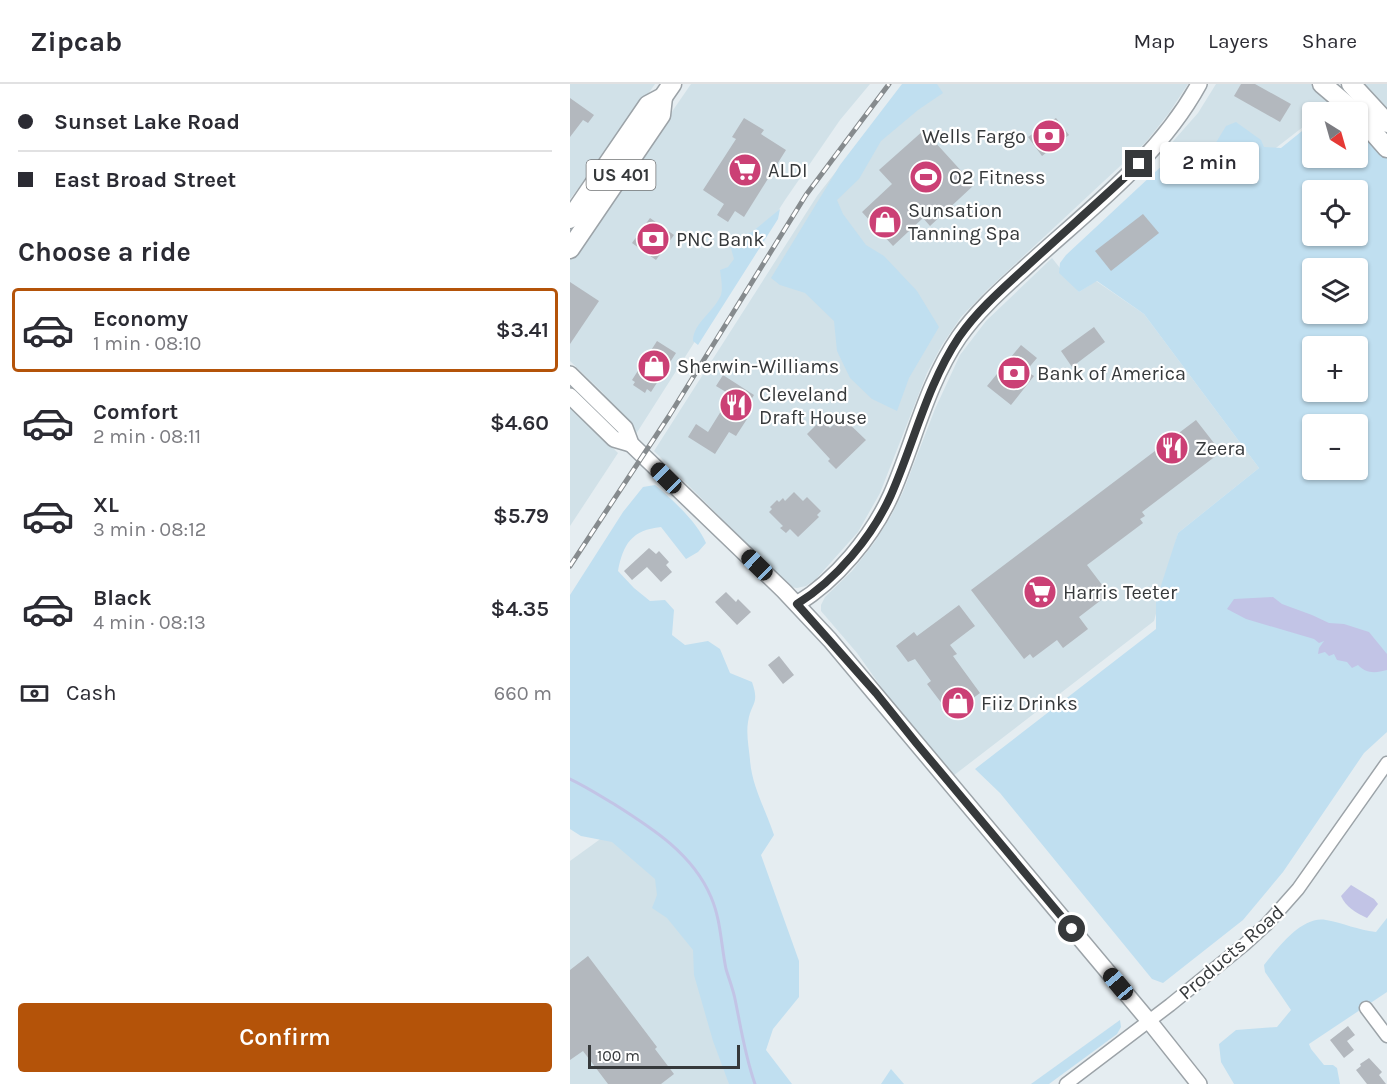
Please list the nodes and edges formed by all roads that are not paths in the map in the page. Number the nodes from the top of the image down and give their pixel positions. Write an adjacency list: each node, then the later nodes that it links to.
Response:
1 (1199, 84): 14 (main road)
2 (1322, 84): 5 (highway)
3 (1351, 84): 6 (highway)
4 (668, 91): 9 (highway, US 401); 10 (highway, US 401)
5 (1342, 102)
6 (1387, 123)
7 (1368, 127): 8 (highway)
8 (1387, 148)
9 (570, 219)
10 (570, 249)
11 (570, 374): 13 (main road)
12 (570, 396): 13 (main road)
13 (631, 444): 14 (main road)
14 (797, 604): 17 (main road)
15 (1387, 763): 17 (street, Products Road)
16 (1366, 1008): 18 (street)
17 (1149, 1021): 19 (street, Products Road); 20 (main road)
18 (1387, 1036)
19 (1066, 1084)
20 (1199, 1084)

